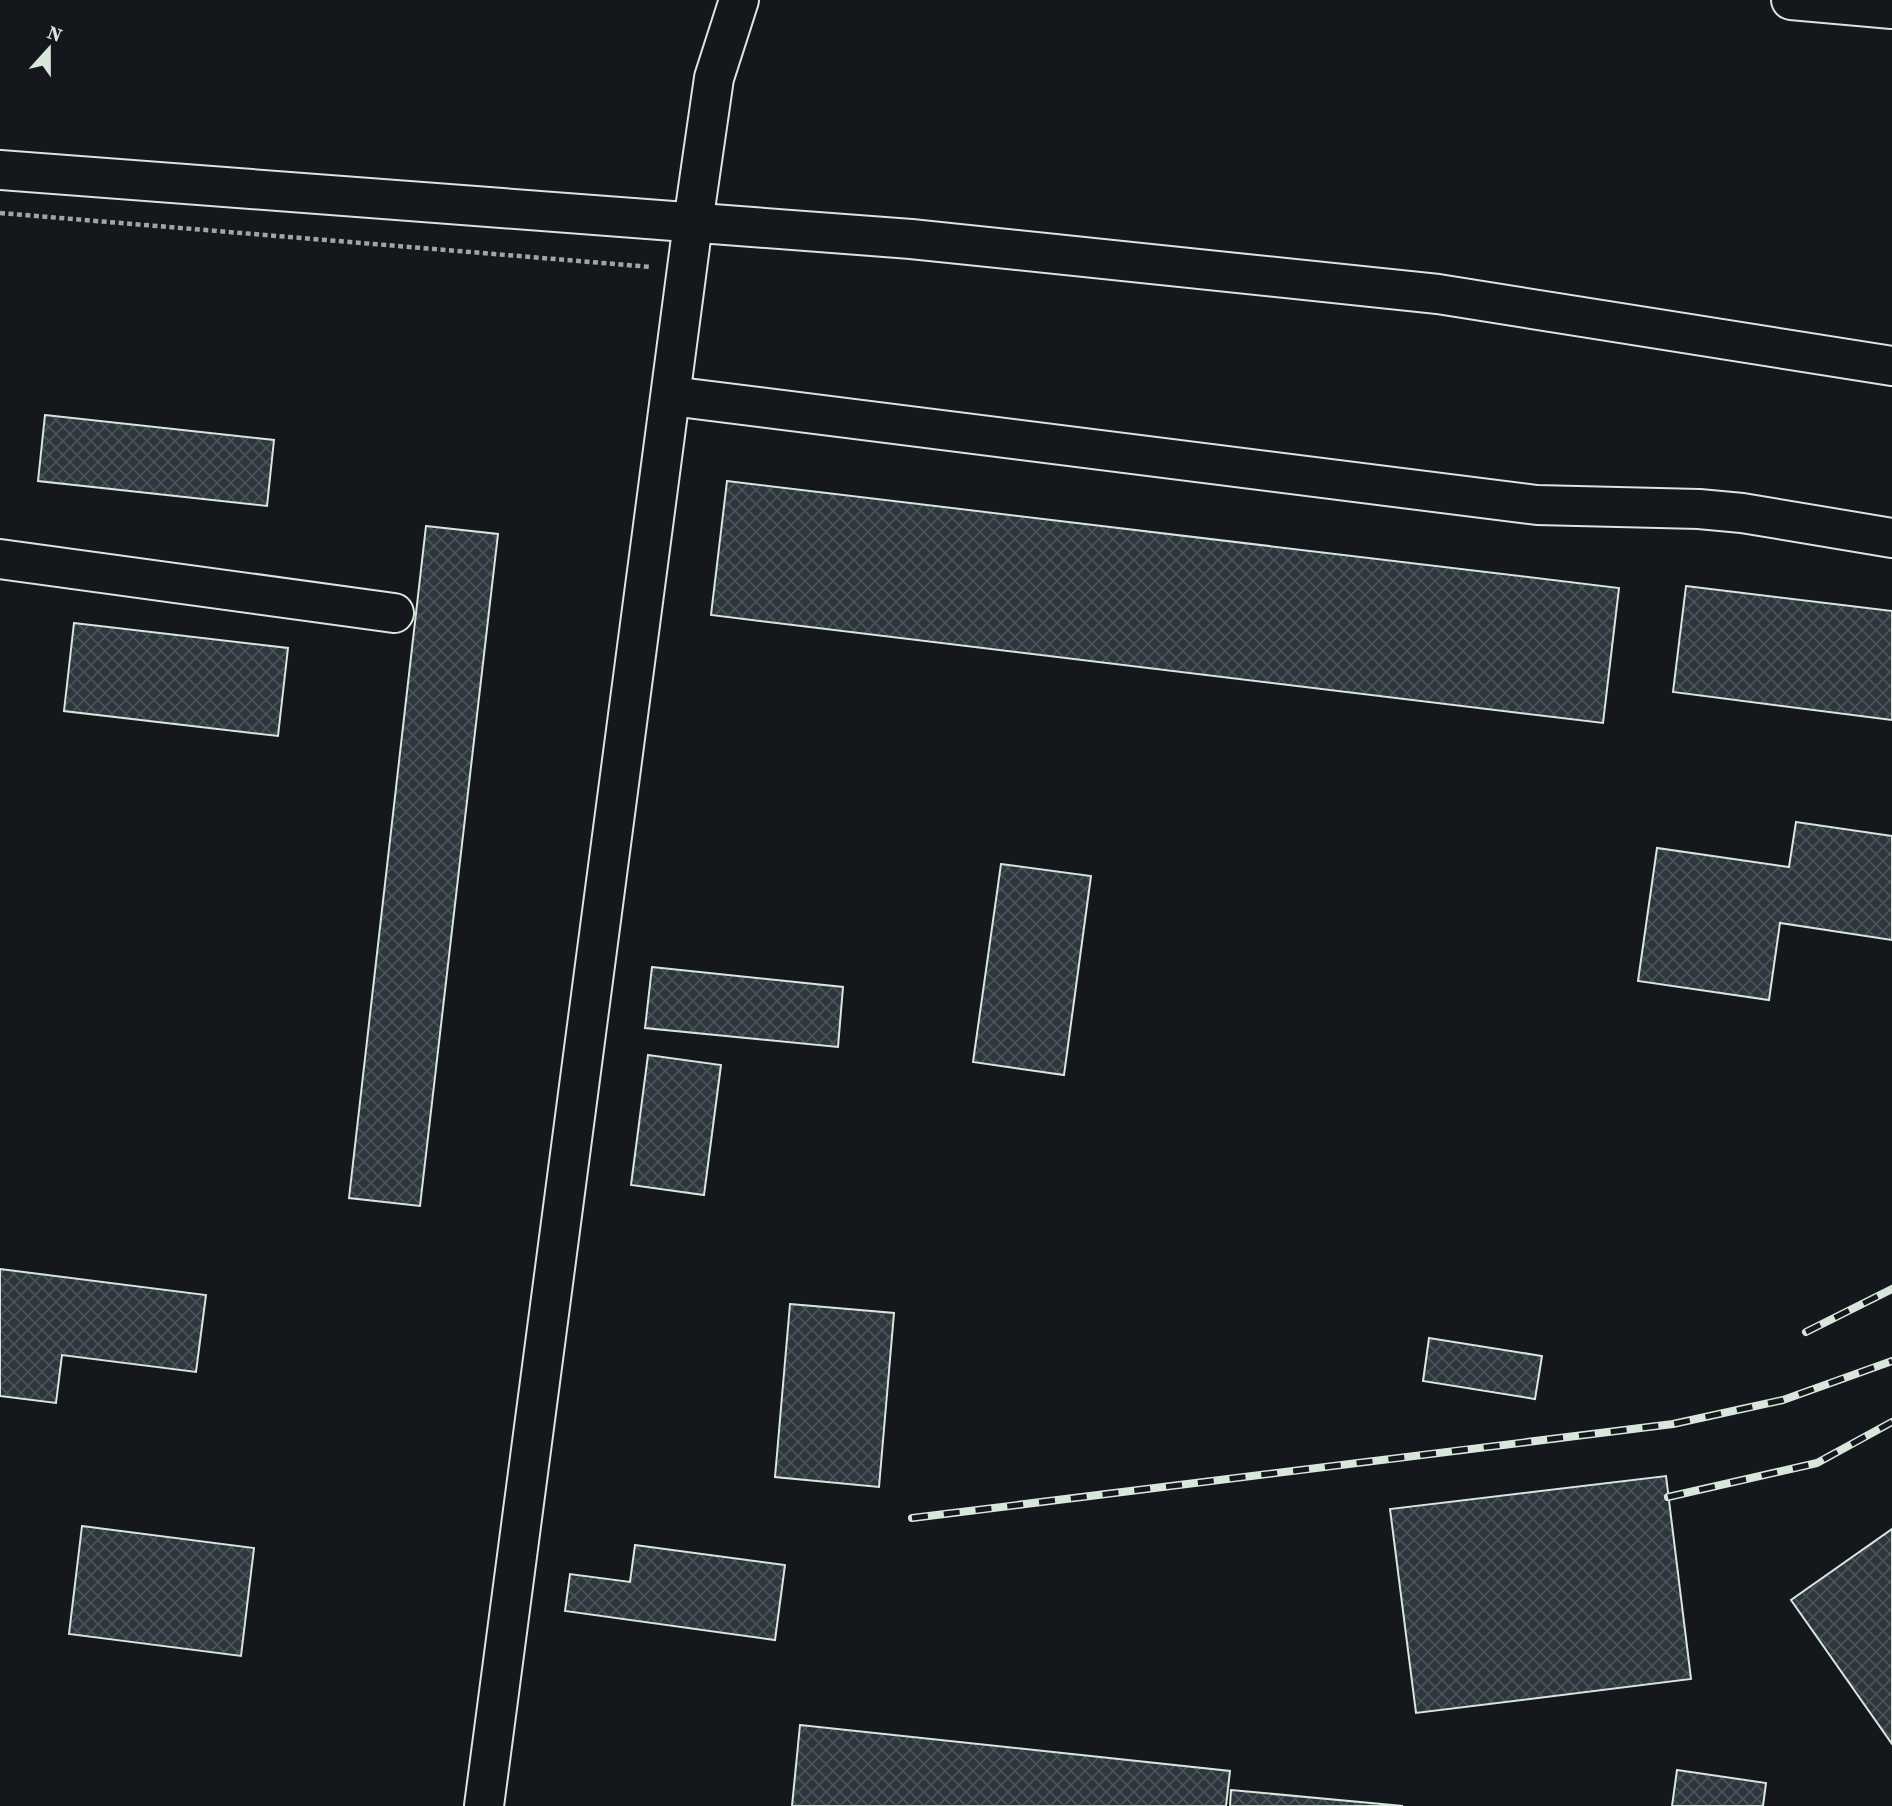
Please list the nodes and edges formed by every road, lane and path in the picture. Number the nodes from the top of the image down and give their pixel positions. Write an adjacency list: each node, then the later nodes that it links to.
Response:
1 (739, 0): 6 (street)
2 (1791, 0): 3 (street)
3 (1892, 9)
4 (0, 170): 6 (street)
5 (0, 213): 7 (path)
6 (693, 223): 7 (street); 8 (street)
7 (687, 270): 9 (street)
8 (1892, 366)
9 (671, 396): 10 (street); 13 (street)
10 (1892, 538)
11 (0, 559): 12 (street)
12 (394, 614)
13 (484, 1806)

